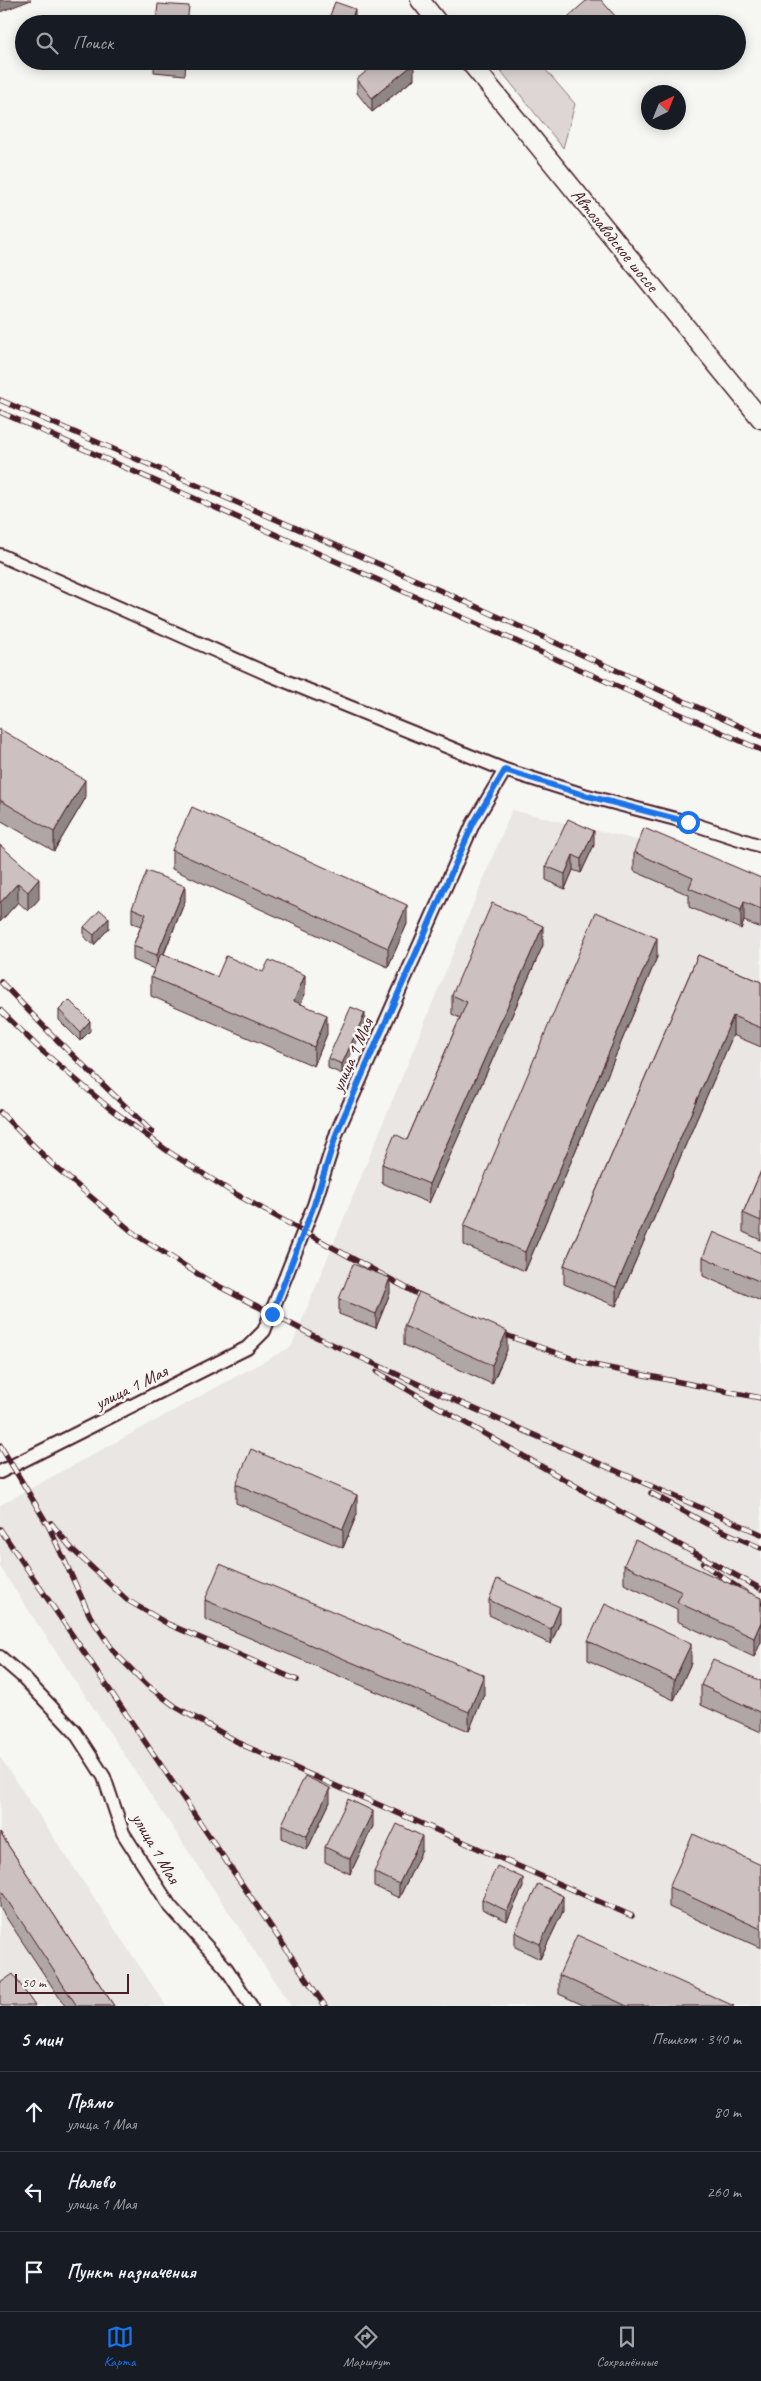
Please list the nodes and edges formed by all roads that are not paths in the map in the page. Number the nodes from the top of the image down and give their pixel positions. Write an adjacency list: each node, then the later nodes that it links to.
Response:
1 (420, 0): 2 (main road)
2 (432, 15)
3 (476, 70): 4 (main road, Автозаводское шоссе)
4 (761, 420)
5 (0, 555): 6 (street)
6 (505, 770): 7 (street); 8 (street, улица 1 Мая)
7 (761, 846)
8 (0, 1472)
9 (0, 1657): 10 (street, улица 1 Мая)
10 (251, 2006)

